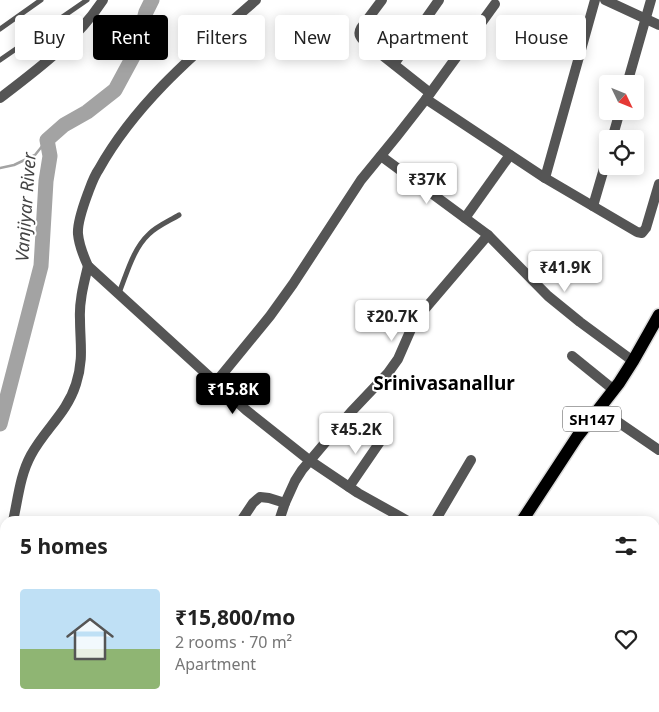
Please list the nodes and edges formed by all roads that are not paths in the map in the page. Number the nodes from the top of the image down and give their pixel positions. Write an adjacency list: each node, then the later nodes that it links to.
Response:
1 (42, 0): 13 (lane)
2 (87, 0): 14 (lane)
3 (103, 0): 18 (street)
4 (256, 0): 28 (street)
5 (382, 0): 15 (street)
6 (439, 0): 15 (street)
7 (595, 0): 22 (street)
8 (606, 0): 11 (street)
9 (651, 0): 11 (street)
10 (495, 4): 17 (street)
11 (645, 19): 12 (street); 16 (street)
12 (659, 25)
13 (0, 29)
14 (0, 60)
15 (394, 64): 17 (street)
16 (629, 75)
17 (428, 96): 19 (street); 20 (street)
18 (0, 98)
19 (510, 154): 22 (street); 26 (street)
20 (381, 156): 26 (street); 33 (street)
21 (602, 175): 24 (street)
22 (545, 178): 24 (street)
23 (659, 184): 24 (street)
24 (593, 206)
25 (179, 215): 29 (lane)
26 (465, 218): 27 (street)
27 (488, 235): 32 (street); 38 (street)
28 (88, 266): 29 (street); 42 (street)
29 (119, 293): 33 (street)
30 (659, 315): 32 (main road, SH147)
31 (572, 356): 34 (street)
32 (633, 361): 34 (main road, SH147)
33 (216, 382): 38 (street)
34 (614, 390): 35 (main road, SH147)
35 (599, 409): 37 (street); 47 (main road, SH147)
36 (384, 436): 40 (street)
37 (659, 450)
38 (309, 460): 40 (street); 41 (street)
39 (471, 460): 46 (street)
40 (349, 487): 45 (street)
41 (285, 503): 43 (street); 44 (street)
42 (14, 516)
43 (244, 516)
44 (281, 516)
45 (398, 516)
46 (438, 516)
47 (525, 516)

